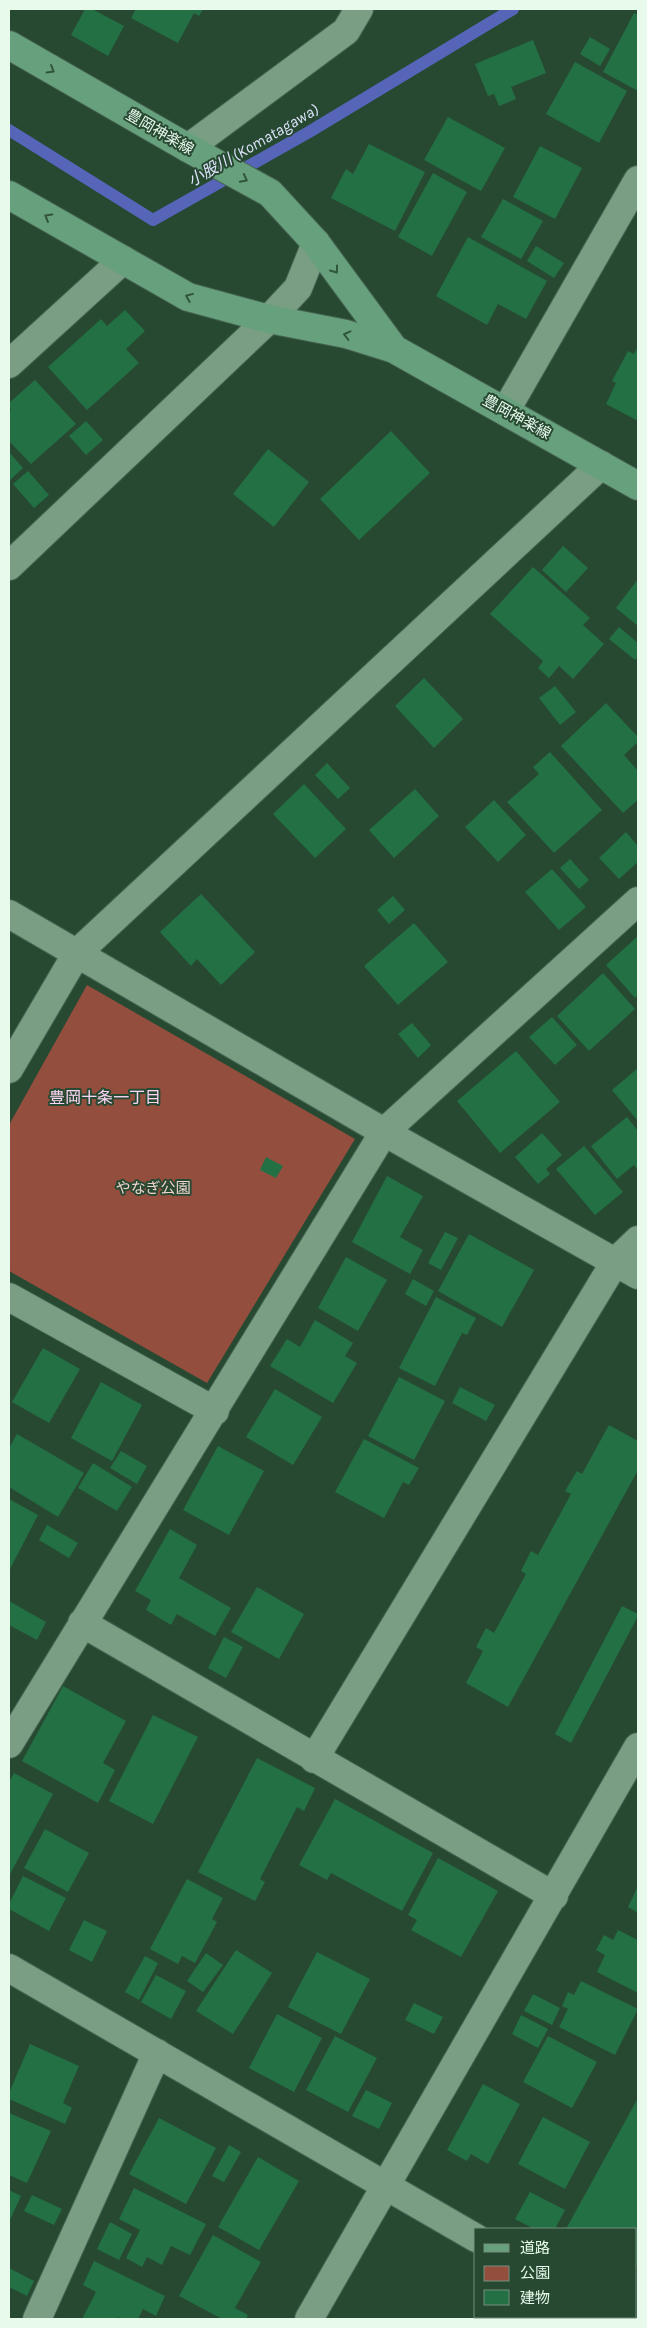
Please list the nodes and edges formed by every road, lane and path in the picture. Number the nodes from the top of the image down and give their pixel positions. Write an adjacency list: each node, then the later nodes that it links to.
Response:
1 (359, 9): 3 (street)
2 (9, 45): 3 (street, 豊岡神楽線, one-way to 3)
3 (188, 148): 6 (street, 豊岡神楽線, one-way to 6)
4 (638, 180): 11 (street)
5 (9, 195): 7 (street, 豊岡神楽線, one-way to 5)
6 (316, 243): 8 (street); 9 (street, 豊岡神楽線, one-way to 9)
7 (123, 260): 8 (street, 豊岡神楽線, one-way to 7); 10 (street)
8 (269, 319): 9 (street, 豊岡神楽線, one-way to 8); 14 (street)
9 (394, 349): 11 (street, 豊岡神楽線)
10 (9, 364)
11 (506, 410): 12 (street, 豊岡神楽線)
12 (601, 464): 13 (street, 豊岡神楽線); 17 (street)
13 (638, 486)
14 (9, 566)
15 (638, 901): 19 (street)
16 (9, 914): 17 (street)
17 (77, 953): 18 (street); 19 (street)
18 (9, 1069)
19 (384, 1132): 21 (street); 24 (street)
20 (638, 1240): 21 (street)
21 (615, 1262): 22 (street); 28 (street)
22 (638, 1275)
23 (9, 1297): 24 (street)
24 (215, 1411): 25 (street)
25 (82, 1623): 26 (street); 28 (street)
26 (9, 1744)
27 (638, 1747): 29 (street)
28 (314, 1759): 29 (street)
29 (554, 1896): 32 (street)
30 (9, 1968): 31 (street)
31 (157, 2053): 32 (street); 34 (street)
32 (387, 2187): 33 (street); 35 (street)
33 (474, 2237)
34 (37, 2319)
35 (309, 2319)

